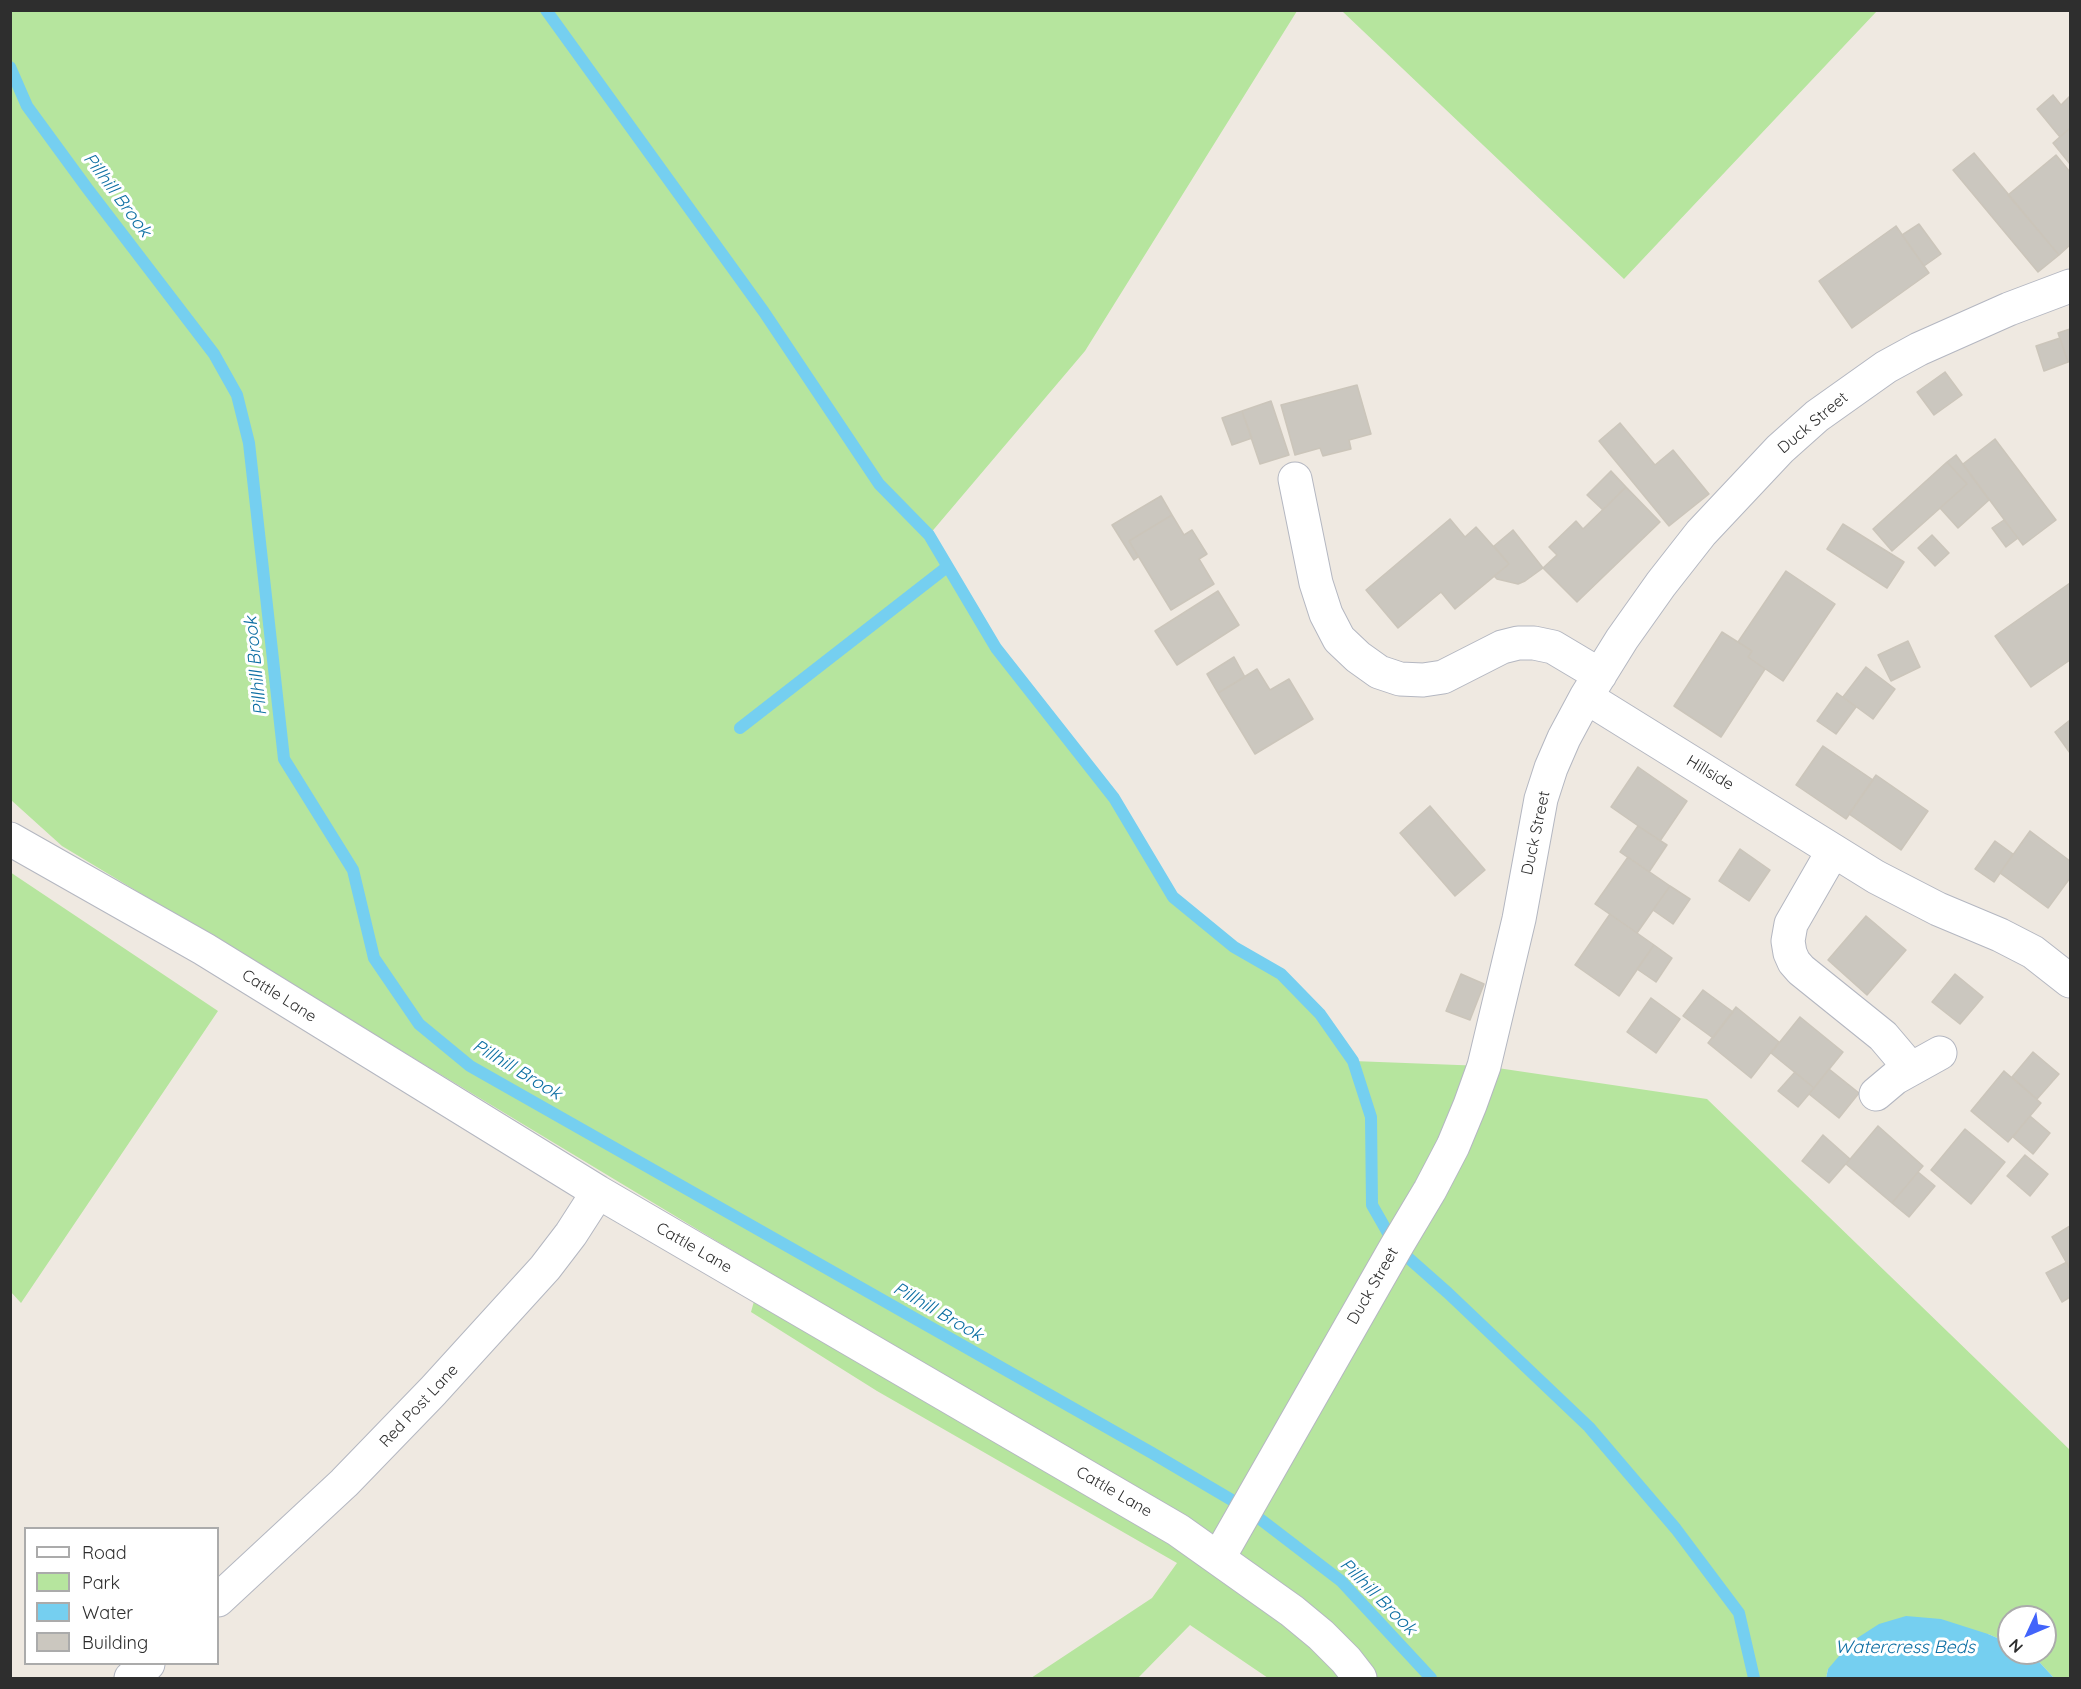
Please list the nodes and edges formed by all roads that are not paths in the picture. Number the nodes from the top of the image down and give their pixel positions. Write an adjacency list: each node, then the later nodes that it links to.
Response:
1 (2070, 286): 3 (street, Duck Street)
2 (1295, 479): 3 (street, Hillside)
3 (1593, 686): 5 (street, Hillside); 11 (street, Duck Street)
4 (10, 839): 10 (street, Cattle Lane)
5 (1833, 851): 6 (street, Hillside); 8 (street)
6 (2070, 981)
7 (1940, 1053): 8 (street)
8 (1911, 1069): 9 (street)
9 (1876, 1094)
10 (598, 1192): 11 (street, Cattle Lane); 12 (street, Red Post Lane)
11 (1225, 1547): 15 (street, Cattle Lane)
12 (219, 1599)
13 (147, 1665): 14 (street)
14 (131, 1678)
15 (1360, 1678)

